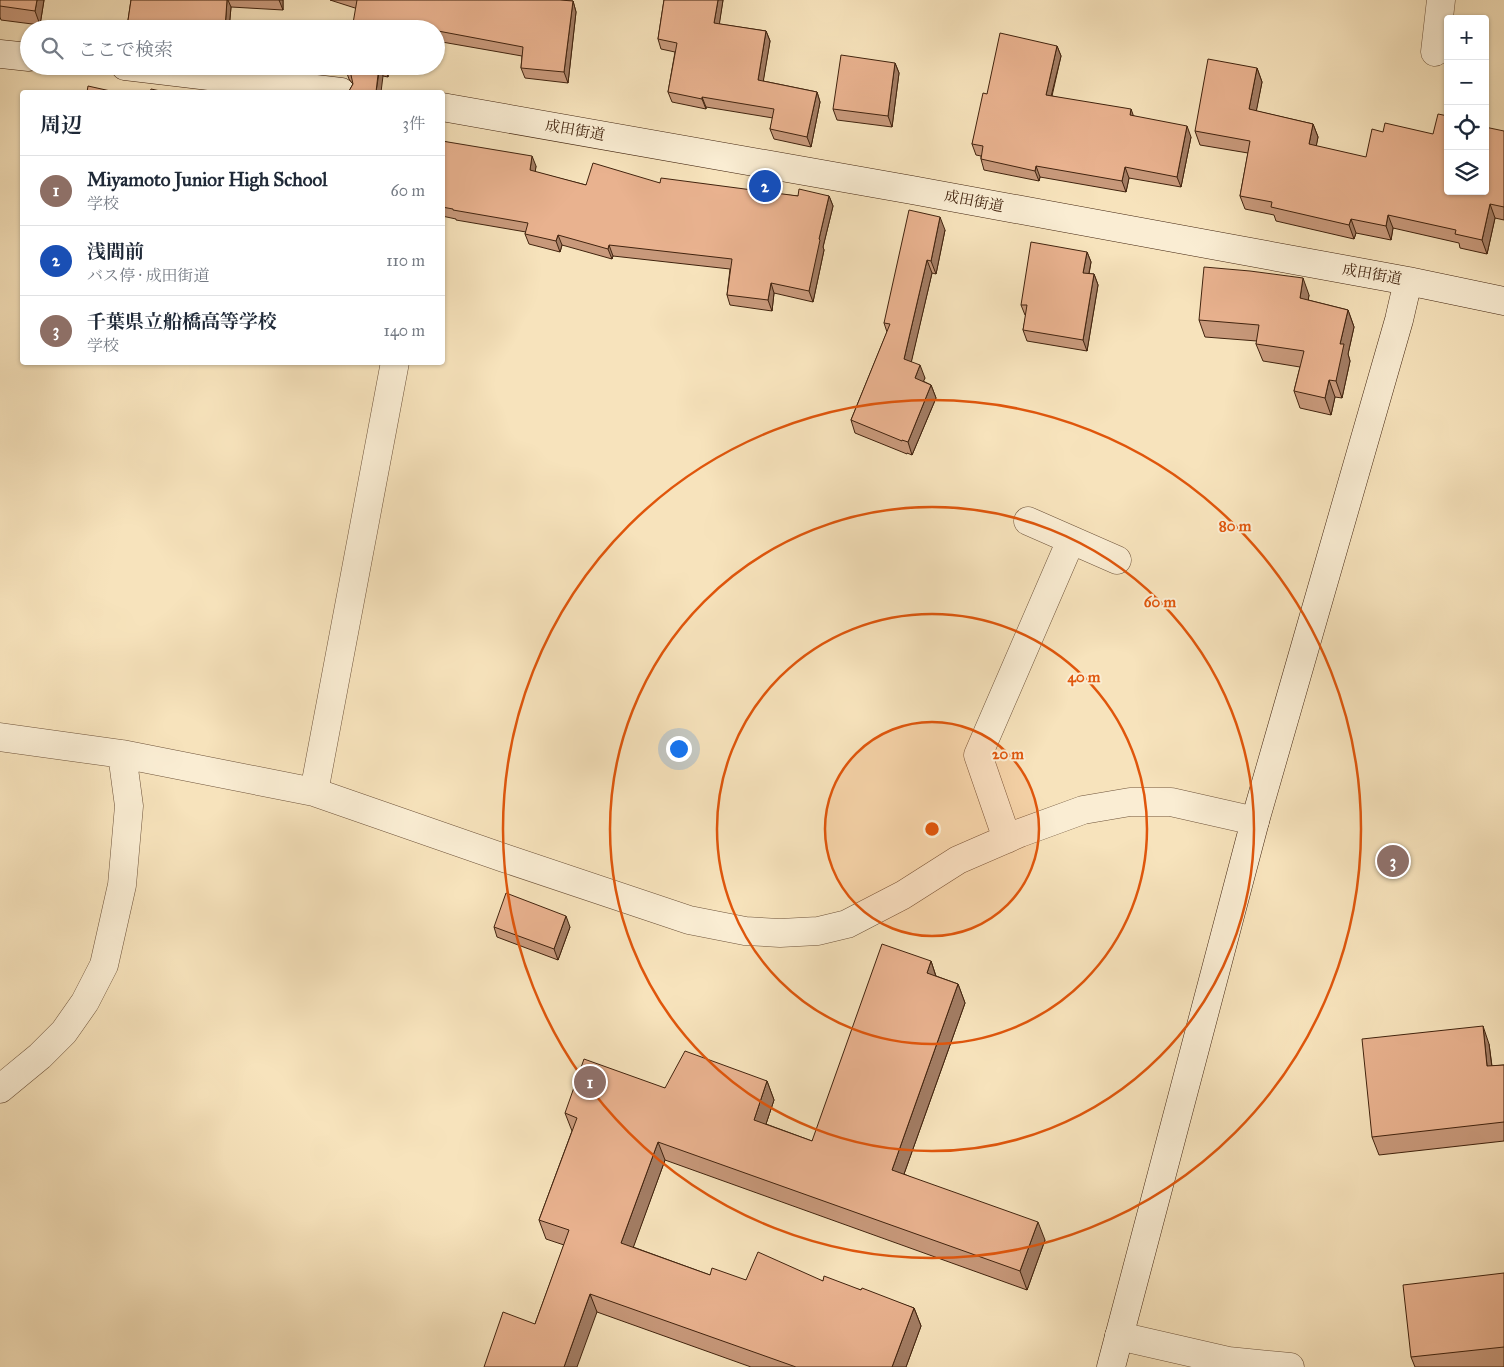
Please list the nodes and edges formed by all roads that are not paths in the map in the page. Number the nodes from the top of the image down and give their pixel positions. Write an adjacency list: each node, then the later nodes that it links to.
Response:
1 (1441, 0): 2 (street)
2 (1435, 52)
3 (0, 54): 4 (street)
4 (20, 56)
5 (200, 75): 6 (street)
6 (324, 90)
7 (445, 109): 8 (street, 成田街道)
8 (1408, 281): 9 (street, 成田街道); 17 (street)
9 (1504, 301)
10 (394, 365): 16 (street)
11 (1028, 521): 12 (street)
12 (1071, 540): 13 (street); 18 (street)
13 (1117, 560)
14 (0, 738): 15 (street)
15 (122, 754): 16 (street); 19 (street)
16 (314, 792): 18 (street)
17 (1255, 821): 18 (street); 20 (street)
18 (1007, 839)
19 (0, 1089)
20 (1119, 1336): 21 (street); 22 (street)
21 (1111, 1367)
22 (1290, 1367)

